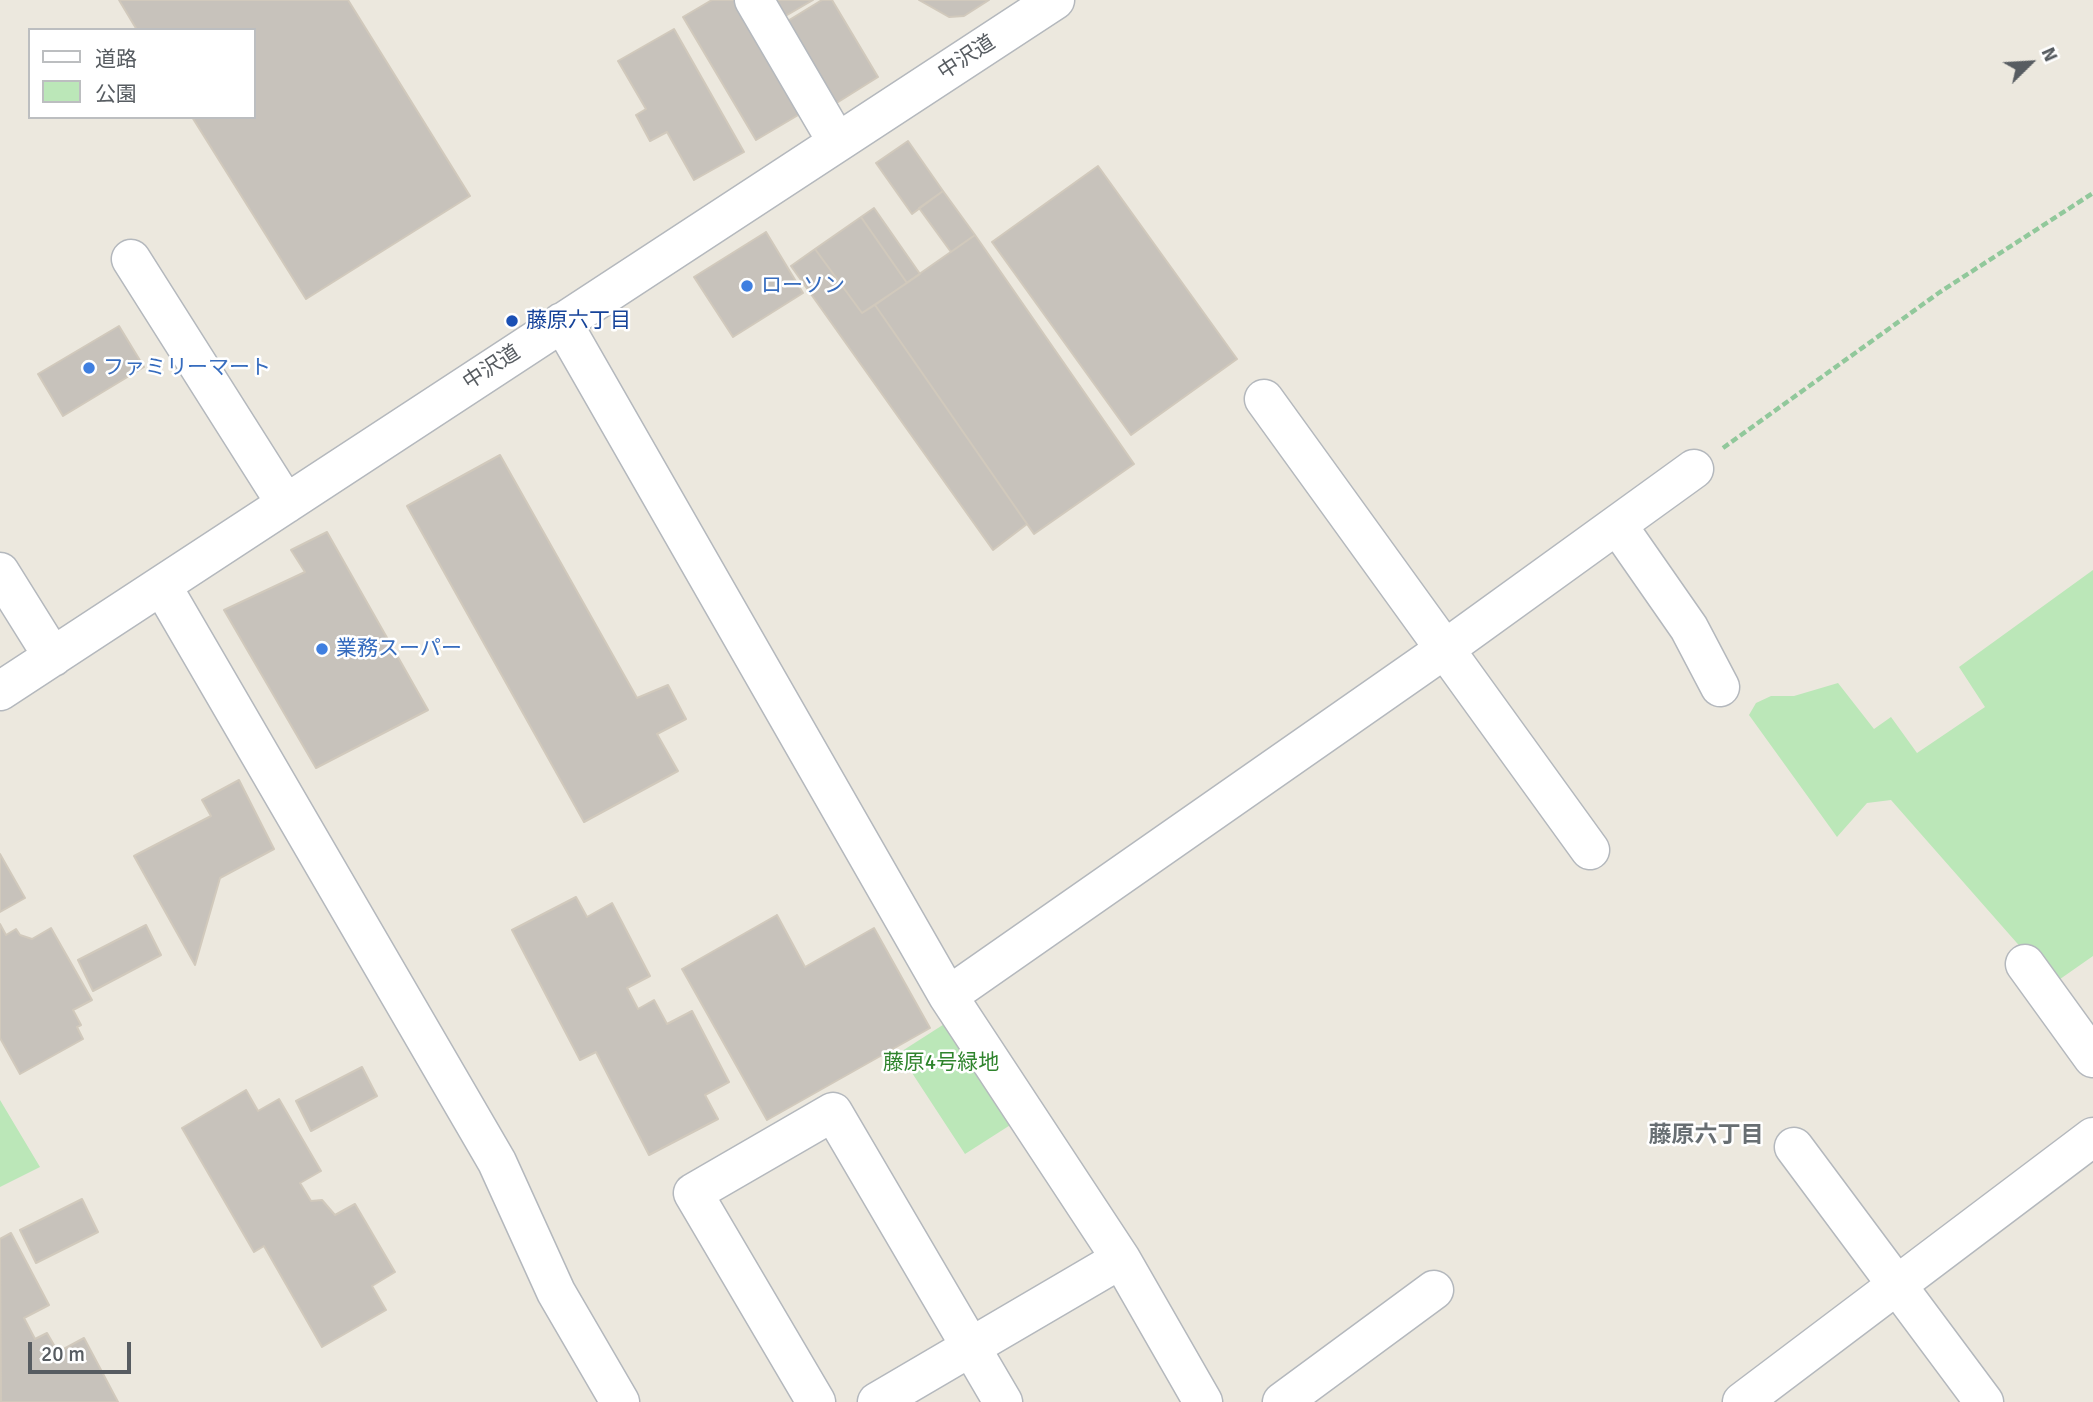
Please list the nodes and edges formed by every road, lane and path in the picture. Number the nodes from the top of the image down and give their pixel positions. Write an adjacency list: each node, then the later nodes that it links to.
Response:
1 (754, 0): 3 (street)
2 (1055, 0): 3 (street, 中沢道)
3 (837, 142): 6 (street, 中沢道)
4 (2093, 193): 8 (path)
5 (131, 259): 9 (street)
6 (562, 322): 9 (street, 中沢道); 19 (street)
7 (1264, 399): 13 (street)
8 (1694, 469): 10 (street)
9 (286, 504): 12 (street, 中沢道)
10 (1618, 526): 13 (street); 15 (street)
11 (0, 572): 14 (street)
12 (162, 586): 14 (street, 中沢道); 27 (street)
13 (1445, 649): 17 (street); 19 (street)
14 (53, 657): 16 (street, 中沢道)
15 (1720, 687)
16 (0, 691)
17 (1590, 850)
18 (2025, 964): 20 (street)
19 (948, 996): 23 (street)
20 (2093, 1058)
21 (2093, 1137): 24 (street)
22 (1794, 1147): 24 (street)
23 (1121, 1259): 26 (street); 31 (street)
24 (1897, 1286): 33 (street); 34 (street)
25 (1434, 1290): 32 (street)
26 (971, 1347): 28 (street); 29 (street); 30 (street)
27 (620, 1402)
28 (816, 1402)
29 (877, 1402)
30 (1003, 1402)
31 (1203, 1402)
32 (1282, 1402)
33 (1742, 1402)
34 (1984, 1402)

